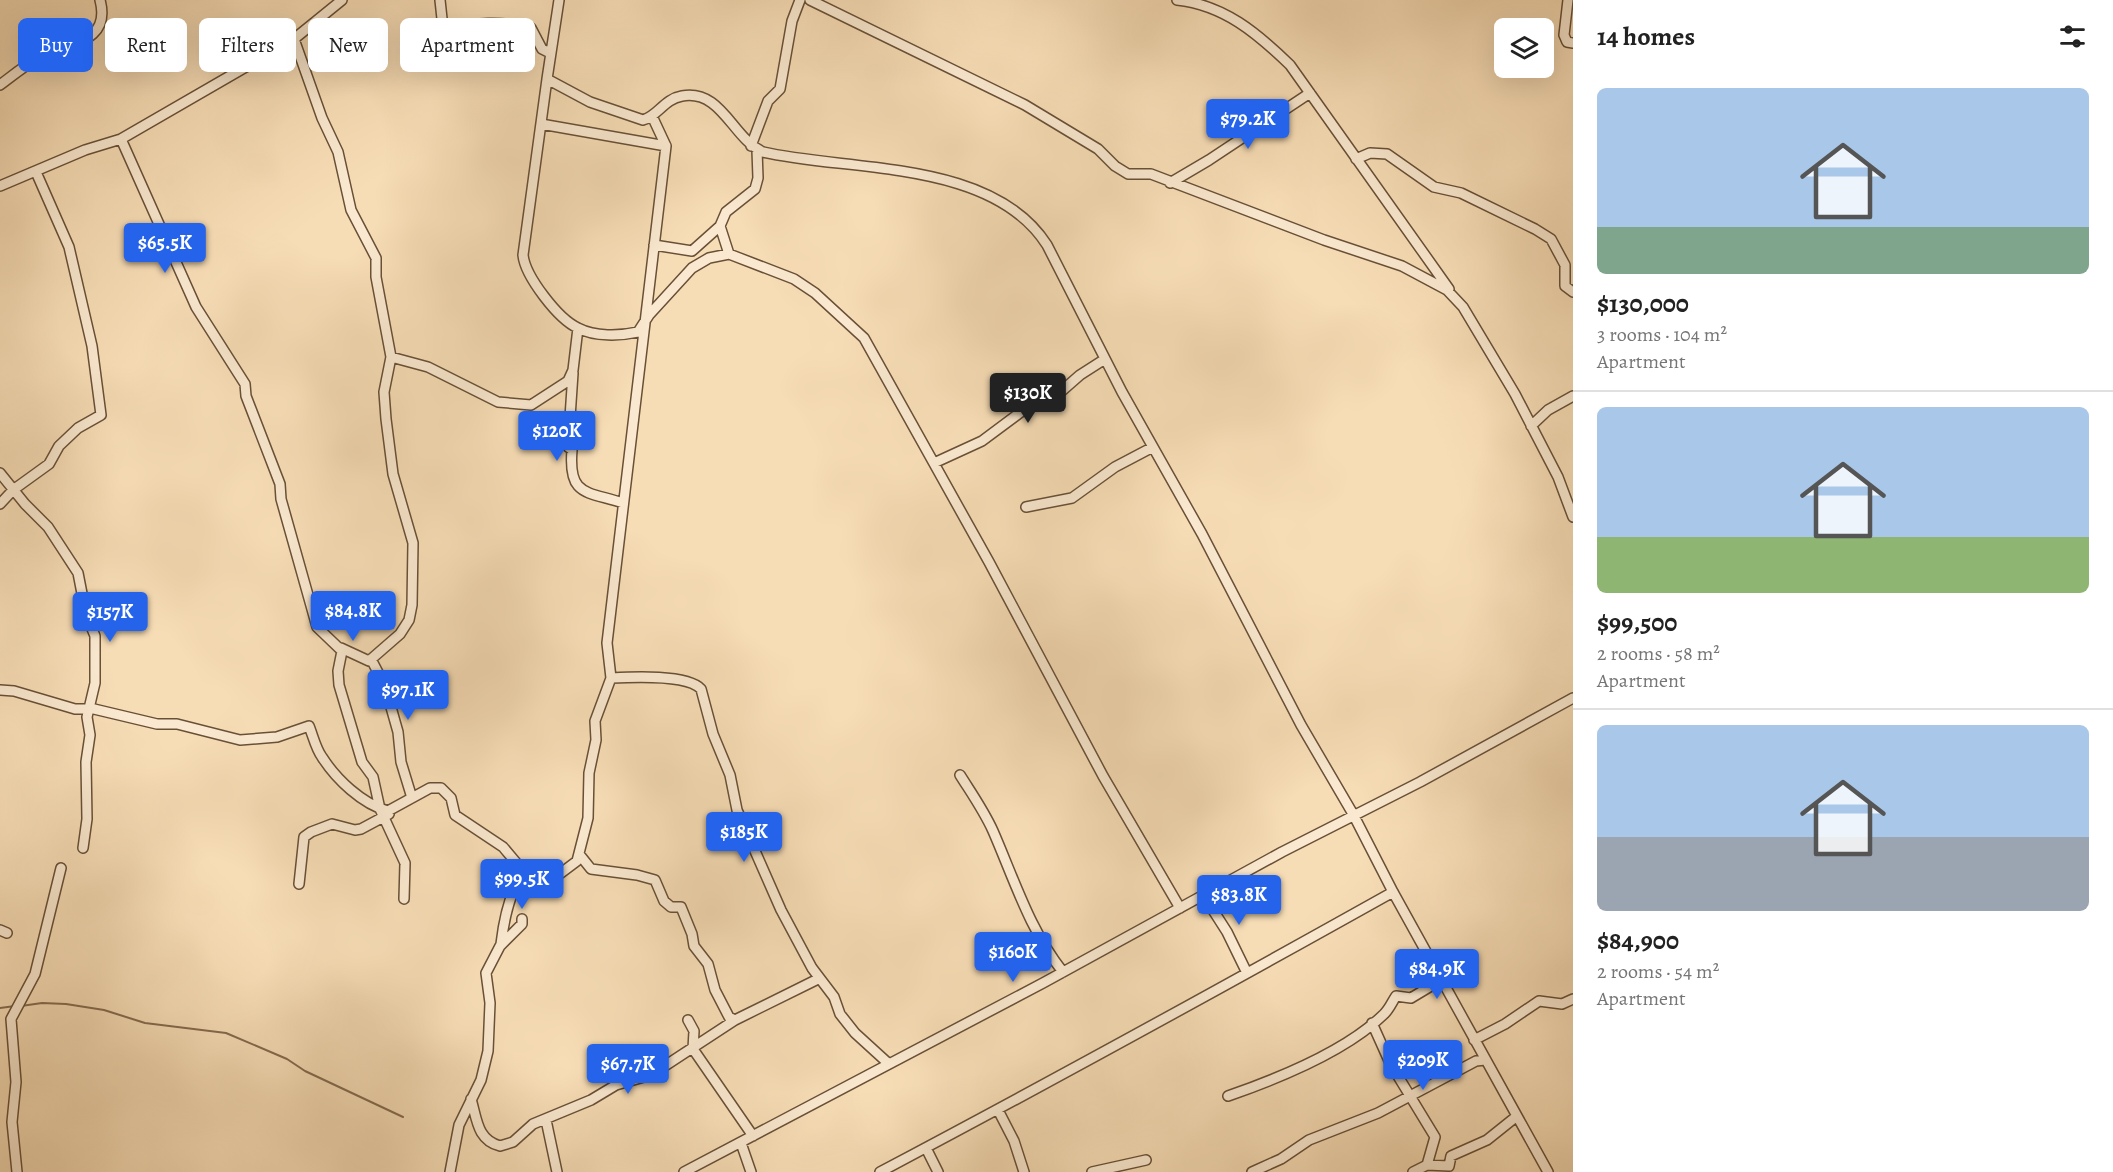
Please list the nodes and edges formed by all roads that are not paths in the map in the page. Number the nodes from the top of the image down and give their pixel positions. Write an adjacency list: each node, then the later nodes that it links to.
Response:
1 (100, 0): 15 (street)
2 (342, 0): 9 (street)
3 (440, 0): 12 (street)
4 (559, 0): 12 (street)
5 (800, 0): 21 (street)
6 (810, 0): 24 (street)
7 (1177, 0): 16 (street)
8 (1568, 0): 10 (street)
9 (296, 37)
10 (1573, 43)
11 (296, 45): 34 (street)
12 (550, 53): 14 (street)
13 (237, 72): 19 (street)
14 (547, 79): 17 (street); 18 (street)
15 (1, 82)
16 (1310, 93): 22 (street); 24 (street)
17 (652, 116): 20 (street); 21 (street)
18 (541, 124): 20 (street); 33 (street)
19 (121, 139): 23 (street); 47 (street)
20 (666, 146): 27 (street)
21 (754, 148): 26 (street); 35 (street)
22 (1356, 159): 30 (street); 31 (street)
23 (36, 172): 25 (street); 42 (street)
24 (1170, 183): 31 (street)
25 (0, 186)
26 (720, 226): 28 (street); 29 (street)
27 (654, 245): 28 (street); 32 (street)
28 (692, 251): 29 (street)
29 (725, 254): 32 (street); 40 (street)
30 (1573, 292)
31 (1452, 295): 38 (street)
32 (645, 324): 33 (street); 43 (street)
33 (578, 328): 36 (street)
34 (391, 357): 36 (street); 48 (street)
35 (1105, 359): 39 (street); 40 (street)
36 (573, 370): 43 (street)
37 (1573, 396): 38 (street)
38 (1531, 426): 46 (street)
39 (1153, 447): 45 (street); 56 (street)
40 (934, 463): 65 (street)
41 (0, 473): 42 (street)
42 (13, 490): 44 (street); 52 (street)
43 (623, 503): 49 (street)
44 (0, 504)
45 (1026, 507)
46 (1573, 517)
47 (341, 648): 48 (street); 55 (street)
48 (371, 659): 54 (street)
49 (611, 678): 58 (street); 70 (street)
50 (0, 690): 52 (street)
51 (1573, 698): 56 (street)
52 (89, 709): 55 (street); 57 (street)
53 (960, 775): 68 (street)
54 (412, 798): 55 (street); 60 (street)
55 (382, 813): 61 (street); 64 (street)
56 (1353, 814): 62 (street); 63 (street)
57 (83, 848)
58 (579, 854): 60 (street); 74 (street)
59 (61, 868): 91 (street)
60 (526, 868): 67 (street)
61 (299, 884)
62 (1393, 892): 69 (street); 71 (street)
63 (1203, 896): 65 (street); 69 (street)
64 (404, 899)
65 (1180, 908): 68 (street)
66 (522, 919): 67 (street)
67 (500, 946): 82 (street)
68 (1063, 972): 79 (street)
69 (1247, 973): 83 (street)
70 (818, 979): 74 (street); 79 (street)
71 (1441, 980): 75 (street); 76 (street)
72 (1573, 999): 76 (street)
73 (688, 1020): 77 (street)
74 (735, 1020): 77 (street)
75 (1372, 1023): 80 (street); 81 (street)
76 (1474, 1040): 78 (street)
77 (693, 1047): 85 (street); 86 (street)
78 (1485, 1060): 81 (street); 84 (street)
79 (889, 1064): 86 (street)
80 (1228, 1096)
81 (1410, 1096): 90 (street); 100 (street)
82 (471, 1099): 85 (street); 92 (street)
83 (998, 1110): 88 (street); 98 (street)
84 (1517, 1116): 90 (street); 102 (street)
85 (546, 1120): 93 (street)
86 (753, 1136): 87 (street)
87 (741, 1143): 94 (street); 95 (street)
88 (926, 1148): 96 (street); 97 (street)
89 (1146, 1160): 99 (street)
90 (1427, 1165): 101 (street)
91 (17, 1172)
92 (450, 1172)
93 (557, 1172)
94 (684, 1172)
95 (751, 1172)
96 (880, 1172)
97 (938, 1172)
98 (1024, 1172)
99 (1092, 1172)
100 (1252, 1172)
101 (1413, 1172)
102 (1548, 1172)

